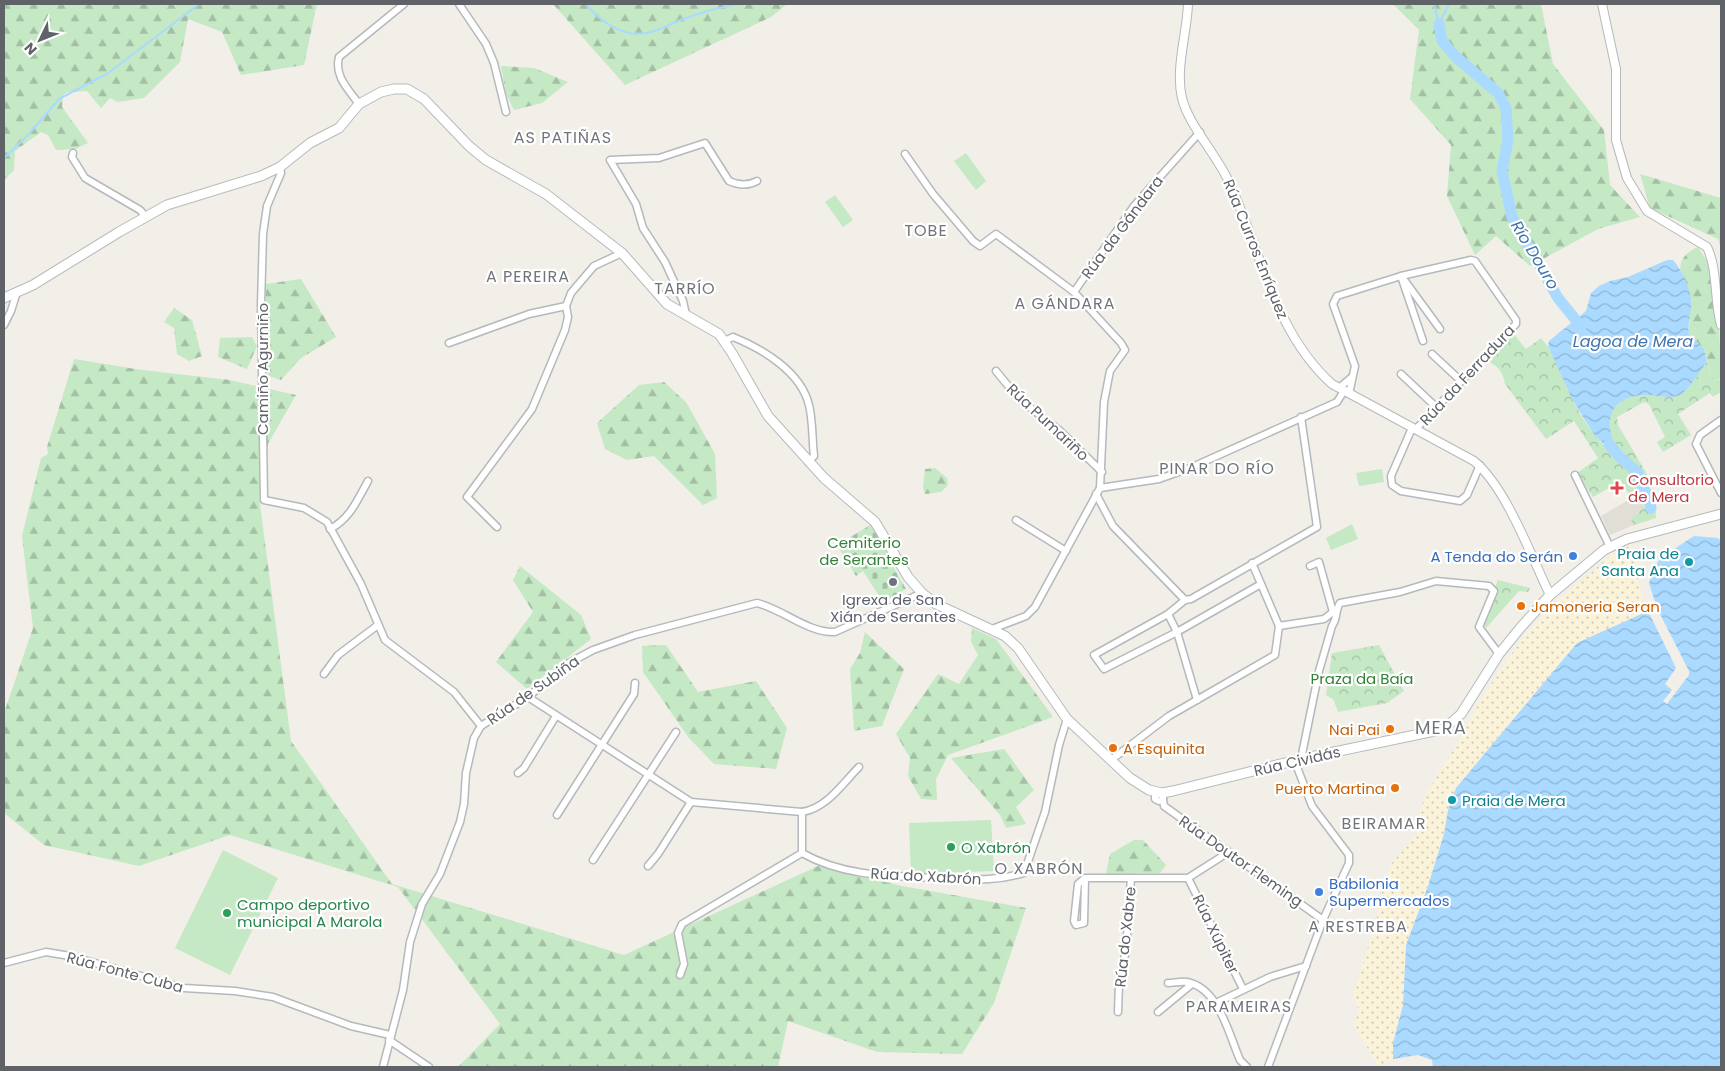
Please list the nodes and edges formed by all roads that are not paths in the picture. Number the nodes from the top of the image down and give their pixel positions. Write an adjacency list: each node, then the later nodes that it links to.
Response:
1 (404, 4): 5 (street)
2 (459, 4): 6 (street)
3 (1188, 4): 7 (street, Rúa Curros Enríquez)
4 (1602, 4): 21 (street)
5 (359, 104): 10 (main road, Rúa Doutor Fleming); 13 (main road, Rúa Doutor Fleming)
6 (506, 112)
7 (1200, 132): 15 (street, Rúa da Gándara); 31 (street, Rúa Curros Enríquez)
8 (74, 153): 12 (street)
9 (905, 154): 15 (street)
10 (280, 167): 12 (main road, Rúa Doutor Fleming); 46 (street, Camiño Agurniño)
11 (757, 181): 19 (street)
12 (146, 217): 16 (main road, Rúa Doutor Fleming)
13 (622, 254): 18 (street); 19 (main road, Rúa Doutor Fleming)
14 (1401, 276): 22 (street); 24 (street); 29 (street, Rúa da Ferradura); 30 (street, Rúa da Ferradura)
15 (1074, 292): 38 (street, Rúa da Gándara)
16 (16, 294): 17 (main road, Rúa Doutor Fleming); 20 (street)
17 (4, 298)
18 (566, 306): 25 (street); 45 (street)
19 (686, 317): 23 (main road, Rúa Doutor Fleming)
20 (4, 325)
21 (1721, 325)
22 (1440, 329)
23 (724, 340): 36 (main road, Rúa Doutor Fleming); 36 (street)
24 (1423, 341)
25 (449, 343)
26 (1432, 354): 30 (street)
27 (996, 371): 38 (street, Rúa Pumariño)
28 (1401, 374): 32 (street)
29 (1352, 377): 31 (street, Rúa da Ferradura); 31 (street)
30 (1461, 381): 32 (street, Rúa da Ferradura)
31 (1344, 391): 33 (street); 35 (street, Rúa Curros Enríquez)
32 (1436, 407): 35 (street, Rúa da Ferradura)
33 (1301, 417): 41 (street); 49 (street)
34 (1721, 420): 42 (street)
35 (1413, 429): 37 (street, Rúa Curros Enríquez); 37 (street, Rúa da Ferradura)
36 (808, 462): 52 (main road, Rúa Doutor Fleming)
37 (1480, 465): 53 (street, Rúa Curros Enríquez)
38 (1102, 472): 41 (street, Rúa da Gándara)
39 (1574, 475): 47 (street)
40 (368, 481): 46 (street)
41 (1098, 491): 48 (street); 54 (street)
42 (1721, 493)
43 (1721, 514): 47 (main road, Rúa Cividás)
44 (1016, 520): 48 (street)
45 (497, 527)
46 (330, 529): 56 (street, Camiño Agurniño)
47 (1610, 547): 53 (main road, Rúa Cividás)
48 (1066, 551): 58 (street)
49 (1252, 563): 51 (street); 54 (street)
50 (1310, 566): 57 (street)
51 (1261, 584): 57 (street); 59 (street)
52 (922, 593): 58 (main road, Rúa Doutor Fleming); 63 (street, Rúa de Subiña)
53 (1550, 595): 60 (main road, Rúa Cividás)
54 (1185, 600): 55 (street)
55 (1168, 614): 59 (street); 59 (street)
56 (378, 625): 61 (street); 67 (street, Camiño Agurniño)
57 (1278, 626): 64 (street)
58 (992, 629): 66 (main road, Rúa Doutor Fleming)
59 (1177, 632): 64 (street)
60 (1499, 654): 70 (main road, Rúa Cividás); 70 (street)
61 (324, 674)
62 (634, 683): 69 (street)
63 (528, 697): 65 (street); 67 (street, Rúa de Subiña)
64 (1197, 700): 71 (street)
65 (556, 716): 69 (street); 73 (street)
66 (1068, 719): 71 (main road, Rúa Doutor Fleming); 80 (street, Rúa do Xabrón)
67 (481, 726): 96 (street, Rúa de Subiña)
68 (676, 732): 74 (street)
69 (601, 745): 74 (street); 78 (street)
70 (1301, 758): 75 (main road, Rúa Cividás); 86 (street)
71 (1111, 760): 75 (main road, Rúa Doutor Fleming)
72 (859, 767): 77 (street)
73 (518, 773)
74 (647, 774): 76 (street); 81 (street)
75 (1160, 795): 79 (street, Rúa Doutor Fleming)
76 (691, 802): 77 (street); 82 (street)
77 (802, 812): 80 (street)
78 (557, 815)
79 (1227, 850): 85 (street); 86 (street, Rúa Doutor Fleming)
80 (802, 853): 89 (street)
81 (592, 860)
82 (648, 866)
83 (1085, 878): 83 (street); 84 (street)
84 (1131, 878): 85 (street, Rúa do Xabre); 94 (street, Rúa do Xabre)
85 (1188, 878): 92 (street, Rúa Xúpiter)
86 (1323, 920): 88 (street)
87 (4, 962): 96 (street, Rúa Fonte Cuba)
88 (1306, 966): 92 (street); 100 (street)
89 (680, 975)
90 (1168, 983): 91 (street)
91 (1192, 984): 93 (street); 95 (street)
92 (1243, 989): 93 (street)
93 (1216, 1003): 99 (street)
94 (1118, 1012)
95 (1158, 1012)
96 (390, 1037): 97 (street, Rúa de Subiña); 98 (street)
97 (383, 1067)
98 (429, 1067)
99 (1247, 1067)
100 (1268, 1067)

